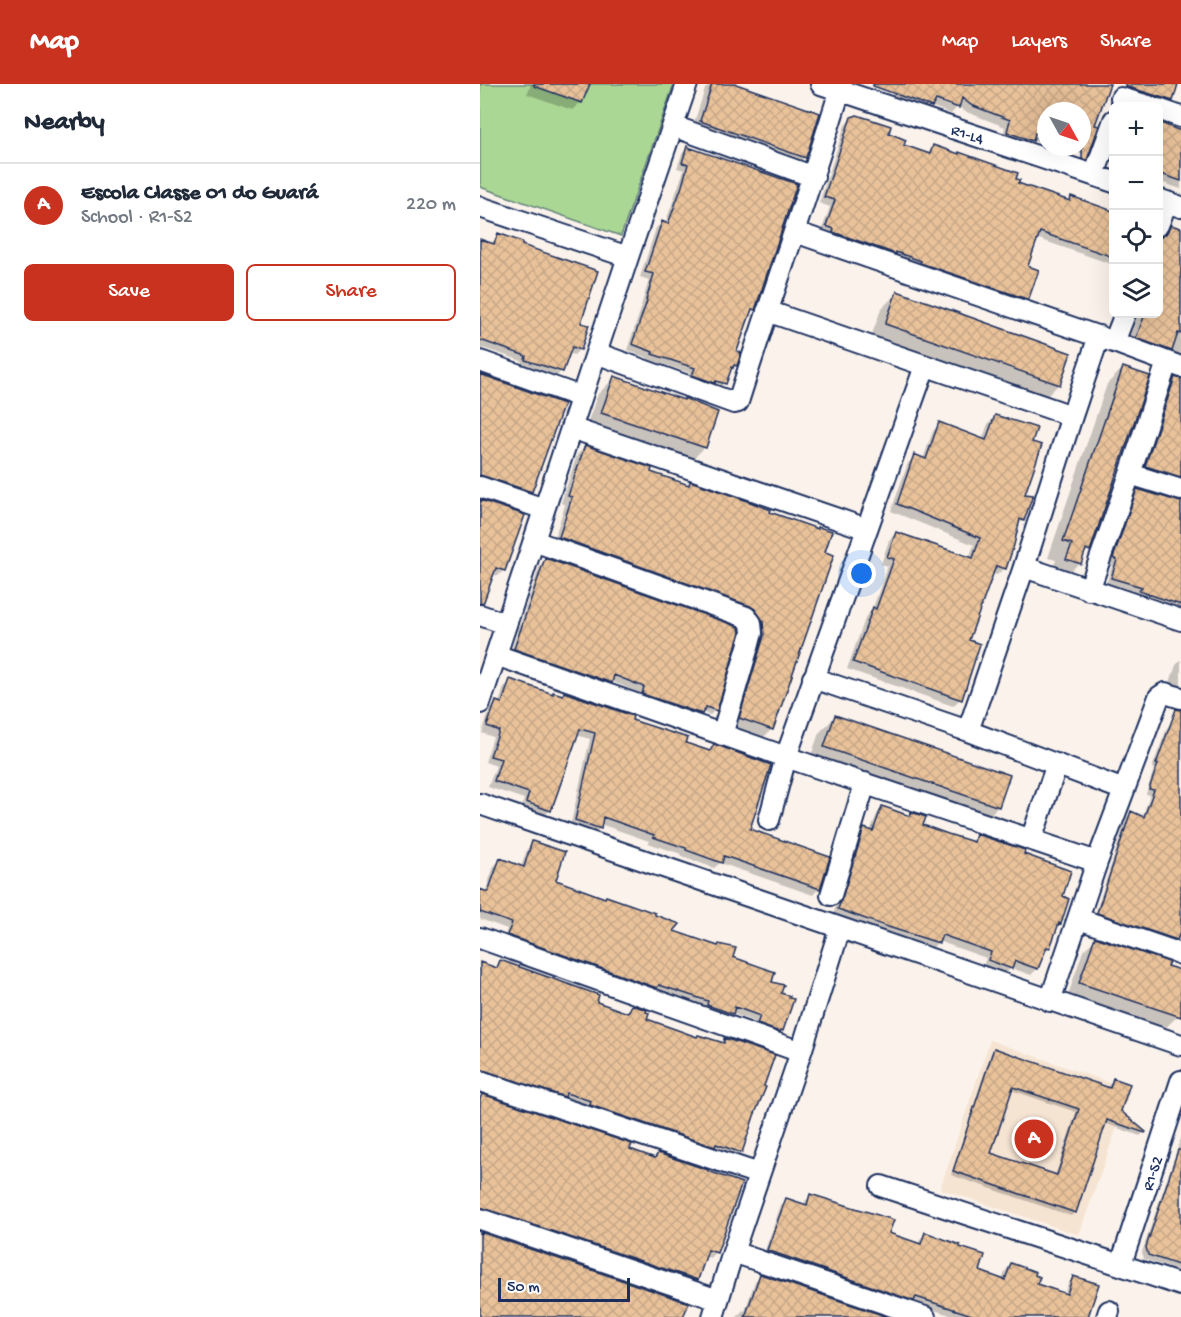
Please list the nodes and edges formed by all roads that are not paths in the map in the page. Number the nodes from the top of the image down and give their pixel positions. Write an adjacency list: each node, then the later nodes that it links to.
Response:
1 (687, 84): 8 (street)
2 (822, 84): 3 (street, R1-L4)
3 (840, 90): 10 (street, R1-L4); 11 (street)
4 (1122, 96): 5 (street)
5 (1138, 102)
6 (1163, 112): 7 (street)
7 (1181, 117)
8 (673, 126): 11 (street); 15 (street)
9 (1109, 132): 10 (street)
10 (1094, 175): 12 (street, R1-L4)
11 (814, 177): 14 (street)
12 (1109, 181)
13 (480, 207): 15 (street)
14 (795, 232): 16 (street); 18 (street)
15 (628, 257): 19 (street)
16 (767, 310): 19 (street); 22 (street)
17 (1122, 318): 18 (street)
18 (1107, 339): 21 (street); 24 (street)
19 (596, 353): 23 (street)
20 (480, 361): 23 (street)
21 (1174, 364): 26 (street)
22 (925, 366): 24 (street); 30 (street)
23 (582, 397): 25 (street)
24 (1072, 416): 32 (street)
25 (571, 428): 29 (street); 30 (street)
26 (1130, 474): 28 (street); 33 (street)
27 (480, 487): 29 (street)
28 (1181, 490)
29 (544, 509): 31 (street)
30 (867, 529): 38 (street)
31 (534, 541): 36 (street); 42 (street)
32 (1024, 567): 33 (street); 41 (street)
33 (1089, 590): 35 (street)
34 (480, 615): 36 (street)
35 (1181, 620)
36 (506, 624): 37 (street)
37 (496, 655): 40 (street); 42 (street)
38 (813, 678): 41 (street); 43 (street)
39 (1181, 698): 46 (street)
40 (480, 701)
41 (968, 731): 44 (street)
42 (722, 735): 43 (street)
43 (786, 757): 45 (street); 48 (street)
44 (1057, 764): 46 (street); 49 (street)
45 (865, 783): 49 (street); 51 (street)
46 (1124, 790): 50 (street)
47 (480, 804): 53 (street)
48 (770, 820)
49 (1031, 840): 50 (street)
50 (1097, 862): 52 (street)
51 (831, 895)
52 (1079, 919): 55 (street); 56 (street)
53 (840, 928): 56 (street); 58 (street)
54 (480, 938): 58 (street)
55 (1181, 954)
56 (1050, 1001): 57 (street)
57 (1181, 1045)
58 (801, 1052): 62 (street)
59 (480, 1081): 62 (street)
60 (1181, 1081): 61 (street, R1-S2)
61 (1174, 1128): 66 (street, R1-S2)
62 (759, 1173): 65 (street)
63 (881, 1186): 66 (street)
64 (480, 1219): 68 (street)
65 (733, 1252): 68 (street); 69 (street)
66 (1121, 1264): 67 (street)
67 (1181, 1285)
68 (715, 1309)
69 (925, 1317)

